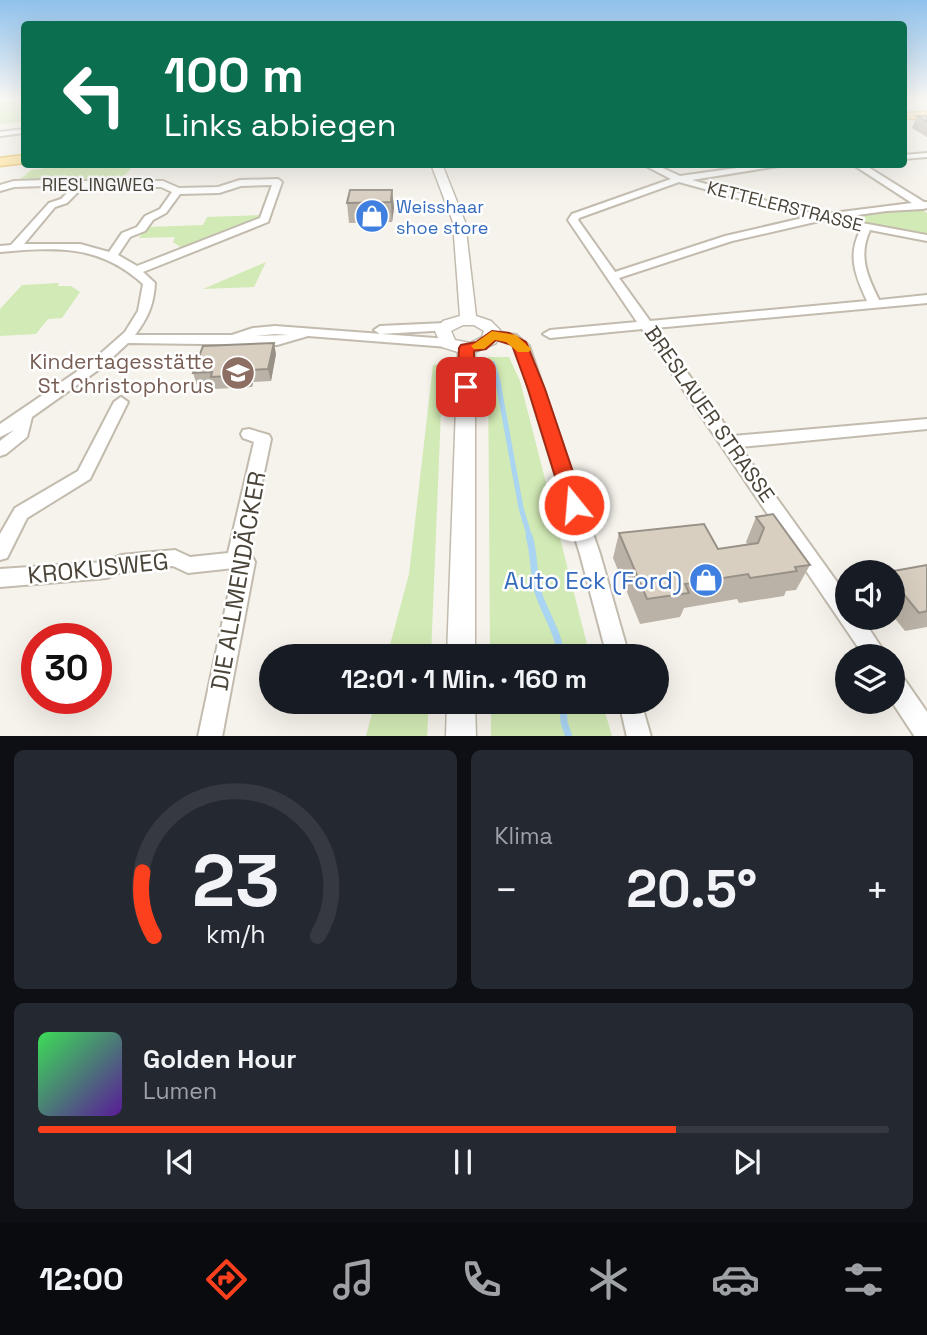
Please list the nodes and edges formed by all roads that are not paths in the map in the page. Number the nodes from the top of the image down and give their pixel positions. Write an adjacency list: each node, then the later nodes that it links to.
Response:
1 (927, 155): 2 (street)
2 (907, 157)
3 (21, 159): 4 (main road)
4 (0, 162)
5 (438, 168): 24 (street)
6 (655, 168): 9 (street, KETTELERSTRASSE)
7 (756, 168): 9 (street)
8 (863, 168): 13 (street)
9 (679, 178): 14 (street, KETTELERSTRASSE); 21 (street, BRESLAUER STRASSE)
10 (80, 184): 11 (street, RIESLINGWEG); 12 (street, RIESLINGWEG); 17 (street)
11 (0, 188)
12 (177, 191): 19 (street); 20 (street, RIESLINGWEG)
13 (925, 206): 14 (street)
14 (818, 217): 15 (street, KETTELERSTRASSE); 21 (street)
15 (867, 227): 16 (street, KETTELERSTRASSE); 23 (street)
16 (927, 238)
17 (15, 247): 18 (street); 19 (street)
18 (1, 249)
19 (113, 254): 20 (street)
20 (138, 270): 28 (street)
21 (614, 276): 25 (street, BRESLAUER STRASSE)
22 (927, 299): 23 (street)
23 (875, 304): 25 (street)
24 (468, 319): 27 (street); 29 (street)
25 (648, 325): 26 (street); 35 (street, BRESLAUER STRASSE)
26 (550, 334)
27 (492, 335): 29 (street); 42 (street)
28 (123, 339): 29 (street); 31 (street)
29 (453, 339): 41 (street)
30 (121, 402): 37 (street)
31 (24, 417): 33 (street); 36 (street)
32 (927, 424): 35 (street)
33 (0, 432)
34 (249, 434): 38 (street, DIE ALLMENDÄCKER)
35 (730, 442): 40 (street, BRESLAUER STRASSE)
36 (0, 450)
37 (0, 552)
38 (236, 560): 39 (street, KROKUSWEG); 47 (street, DIE ALLMENDÄCKER)
39 (0, 578)
40 (835, 595)
41 (461, 644)
42 (615, 644)
43 (905, 700): 46 (street)
44 (461, 714): 48 (street)
45 (633, 714): 49 (street)
46 (927, 733)
47 (210, 736)
48 (461, 736)
49 (639, 736)

